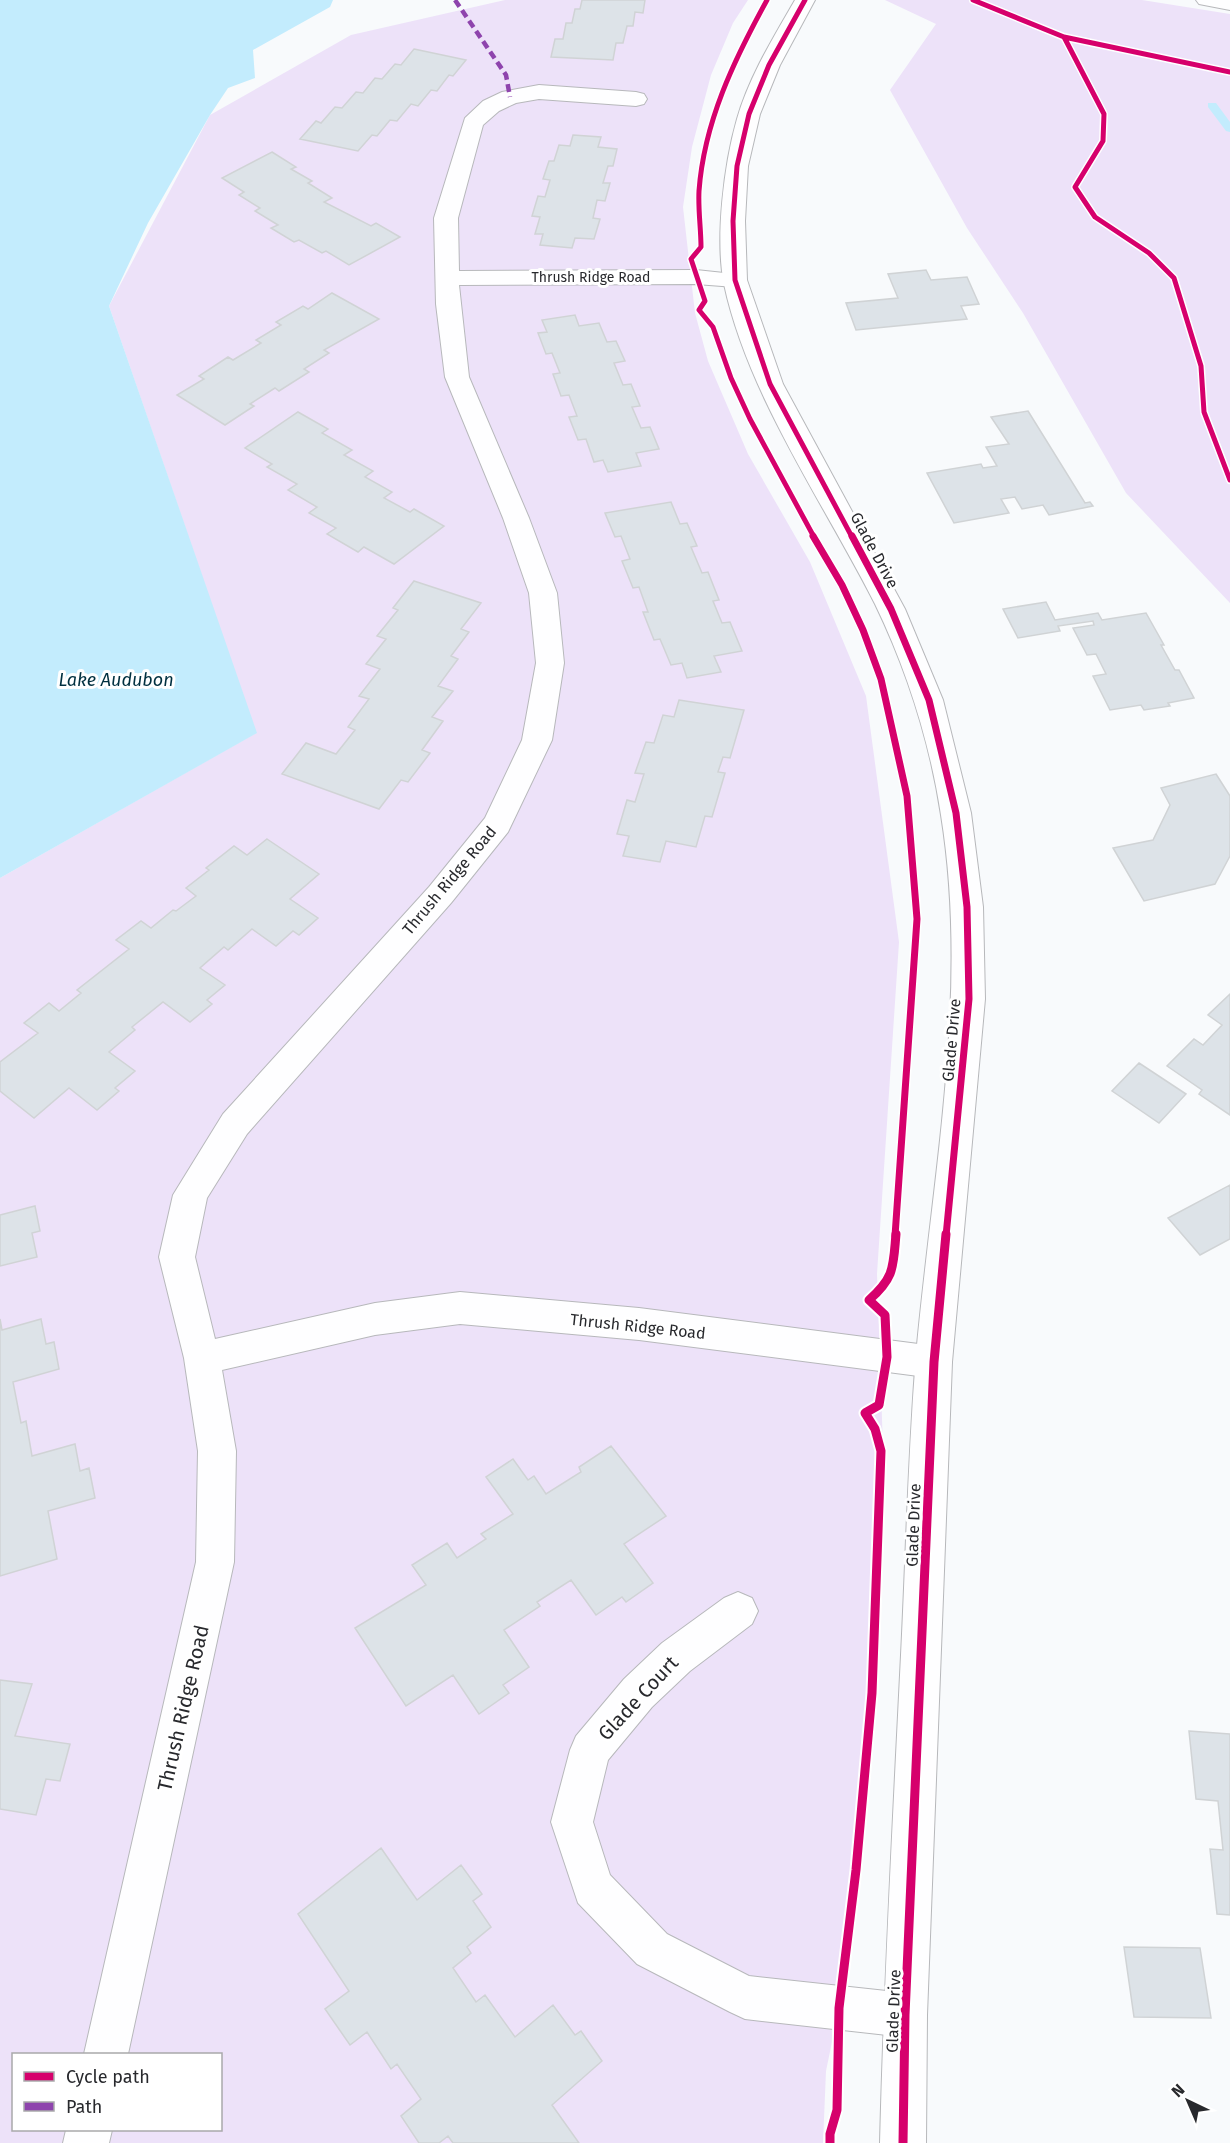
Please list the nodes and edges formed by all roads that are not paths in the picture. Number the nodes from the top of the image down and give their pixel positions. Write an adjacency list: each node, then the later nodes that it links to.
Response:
1 (805, 0): 6 (street, Glade Drive)
2 (1206, 0): 3 (street)
3 (1230, 4)
4 (636, 99): 5 (street, Thrush Ridge Road)
5 (447, 278): 6 (street, Thrush Ridge Road); 7 (street, Thrush Ridge Road)
6 (735, 280): 8 (street, Glade Drive)
7 (202, 1358): 8 (street, Thrush Ridge Road); 11 (street, Thrush Ridge Road)
8 (934, 1362): 10 (street, Glade Drive)
9 (738, 1611): 10 (street, Glade Court)
10 (905, 2015): 12 (street, Glade Drive)
11 (106, 2053)
12 (903, 2143)

